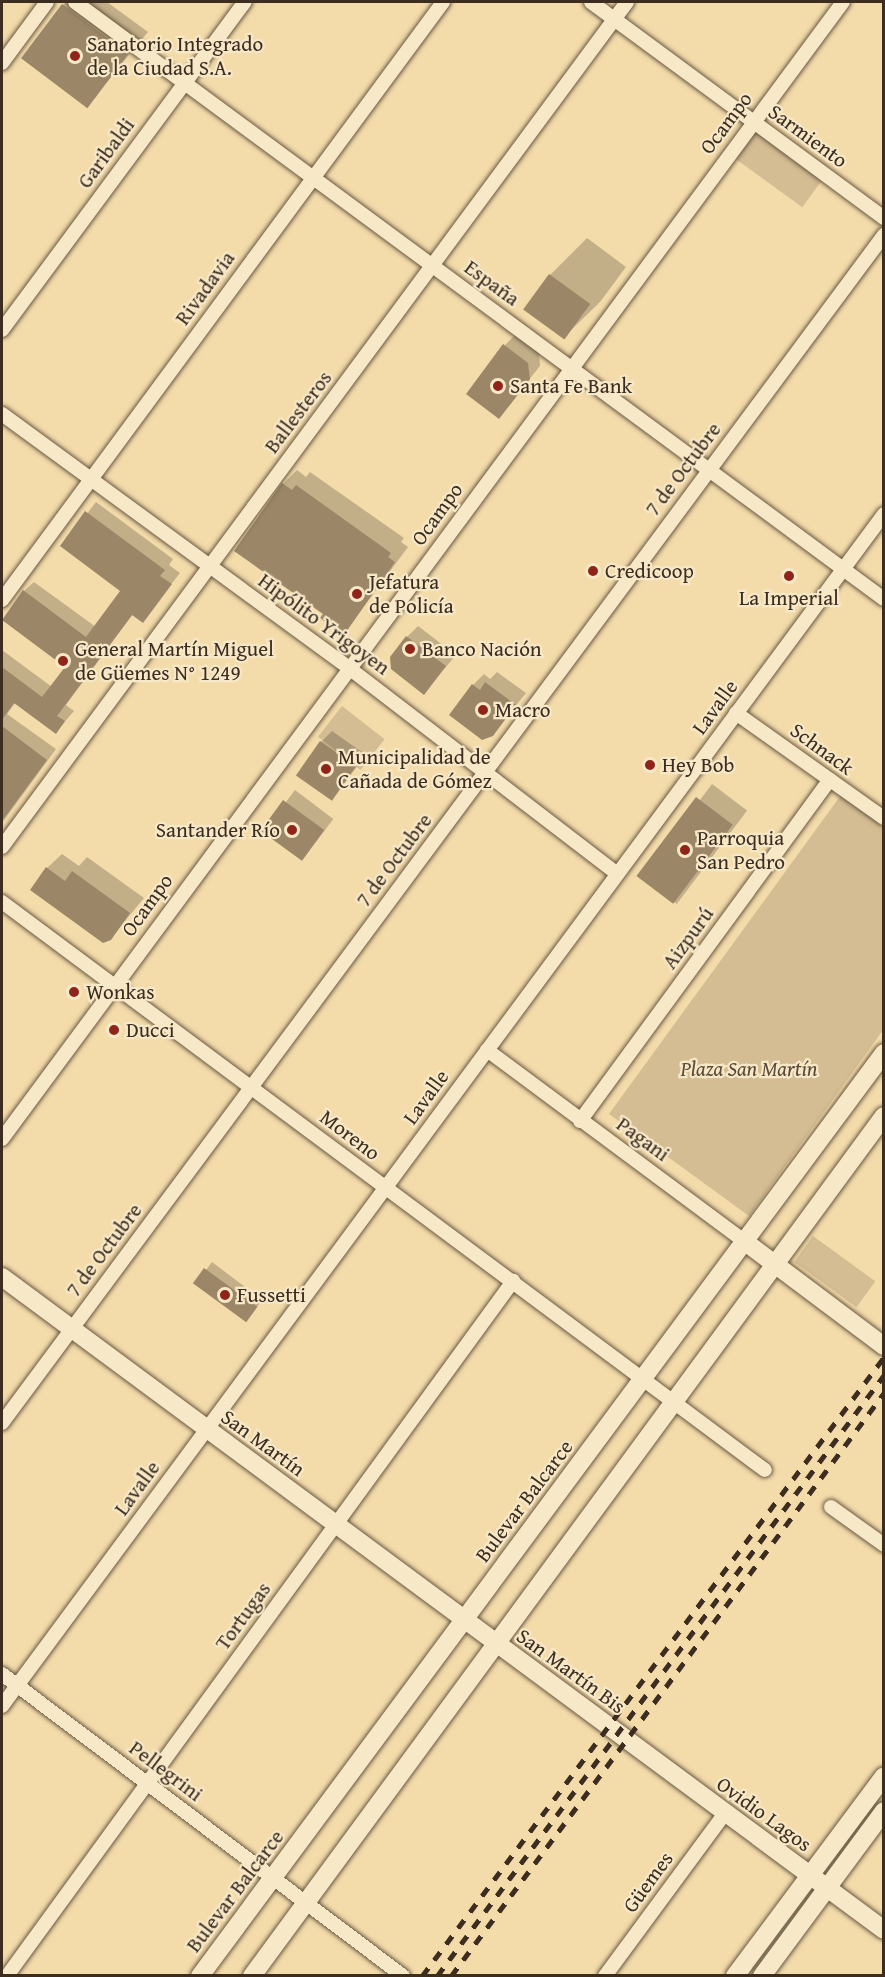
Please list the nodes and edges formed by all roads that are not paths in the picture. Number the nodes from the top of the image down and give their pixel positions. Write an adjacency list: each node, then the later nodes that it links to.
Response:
1 (47, 2): 9 (street)
2 (75, 2): 10 (street, España)
3 (245, 2): 10 (street, Garibaldi)
4 (443, 2): 12 (street, Rivadavia)
5 (591, 2): 8 (street, Sarmiento)
6 (627, 2): 8 (street, Ballesteros)
7 (843, 2): 11 (street, Ocampo)
8 (615, 19): 11 (street, Sarmiento); 15 (street, Ballesteros)
9 (2, 63)
10 (185, 83): 12 (street, España); 16 (street, Garibaldi)
11 (753, 122): 13 (street, Sarmiento); 17 (street, Ocampo)
12 (313, 178): 15 (street, España); 20 (street, Rivadavia)
13 (884, 218)
14 (884, 235): 19 (street, 7 de Octubre)
15 (432, 266): 17 (street, España); 22 (street, Ballesteros)
16 (2, 330)
17 (570, 368): 19 (street, España); 26 (street, Ocampo)
18 (2, 414): 20 (street, Hipólito Yrigoyen)
19 (709, 470): 23 (street, España); 28 (street, 7 de Octubre)
20 (90, 479): 22 (street, Hipólito Yrigoyen); 25 (street, Rivadavia)
21 (884, 514): 23 (street, Lavalle)
22 (209, 566): 26 (street, Hipólito Yrigoyen); 31 (street, Ballesteros)
23 (843, 569): 24 (street, España); 27 (street, Lavalle)
24 (884, 599)
25 (2, 600)
26 (349, 668): 28 (street, Hipólito Yrigoyen); 34 (street, Ocampo)
27 (736, 713): 29 (street, Schnack); 32 (street, Lavalle)
28 (485, 772): 32 (street, Hipólito Yrigoyen); 37 (street, 7 de Octubre)
29 (830, 780): 30 (street, Schnack); 39 (street, Aizpurú)
30 (884, 818)
31 (2, 847)
32 (617, 874): 35 (street, Lavalle)
33 (2, 902): 34 (street, Moreno)
34 (114, 986): 37 (street, Moreno); 40 (street, Ocampo)
35 (487, 1050): 39 (street, Pagani); 41 (street, Lavalle)
36 (884, 1053): 42 (main road, Bulevar Balcarce)
37 (251, 1087): 41 (street, Moreno); 46 (street, 7 de Octubre)
38 (884, 1116): 43 (main road)
39 (580, 1121): 42 (street, Pagani)
40 (2, 1139)
41 (385, 1187): 45 (street, Moreno); 51 (street, Lavalle)
42 (744, 1241): 43 (main road, Pagani); 48 (main road, Bulevar Balcarce)
43 (774, 1263): 47 (main road, Pagani); 49 (main road)
44 (2, 1277): 46 (main road, San Martín)
45 (513, 1281): 48 (street, Moreno); 54 (street, Tortugas)
46 (71, 1329): 50 (street, 7 de Octubre); 51 (main road, San Martín)
47 (884, 1346)
48 (643, 1378): 49 (street, Moreno); 56 (main road, Bulevar Balcarce)
49 (674, 1401): 52 (street, Moreno); 57 (main road)
50 (2, 1423)
51 (206, 1429): 54 (main road, San Martín); 59 (street, Lavalle)
52 (765, 1470)
53 (831, 1507): 55 (street)
54 (335, 1525): 56 (main road, San Martín); 63 (street, Tortugas)
55 (884, 1545)
56 (464, 1620): 57 (main road, San Martín); 67 (main road, Bulevar Balcarce)
57 (497, 1645): 61 (main road, San Martín Bis); 69 (main road)
58 (2, 1674): 59 (street, Pellegrini)
59 (17, 1685): 60 (street, Lavalle); 63 (street, Pellegrini)
60 (2, 1706)
61 (617, 1734): 65 (main road, Ovidio Lagos)
62 (884, 1776): 66 (main road)
63 (147, 1783): 67 (street, Pellegrini); 71 (street, Tortugas)
64 (884, 1811): 68 (main road)
65 (725, 1813): 66 (main road, Ovidio Lagos); 75 (street, Güemes)
66 (809, 1876): 68 (main road, Ovidio Lagos); 76 (main road)
67 (273, 1877): 69 (street, Pellegrini); 72 (main road, Bulevar Balcarce)
68 (827, 1888): 70 (main road, Ovidio Lagos); 77 (main road)
69 (306, 1902): 73 (main road); 74 (street, Pellegrini)
70 (884, 1930)
71 (7, 1976)
72 (200, 1976)
73 (252, 1976)
74 (403, 1976)
75 (605, 1976)
76 (735, 1976)
77 (762, 1976)

